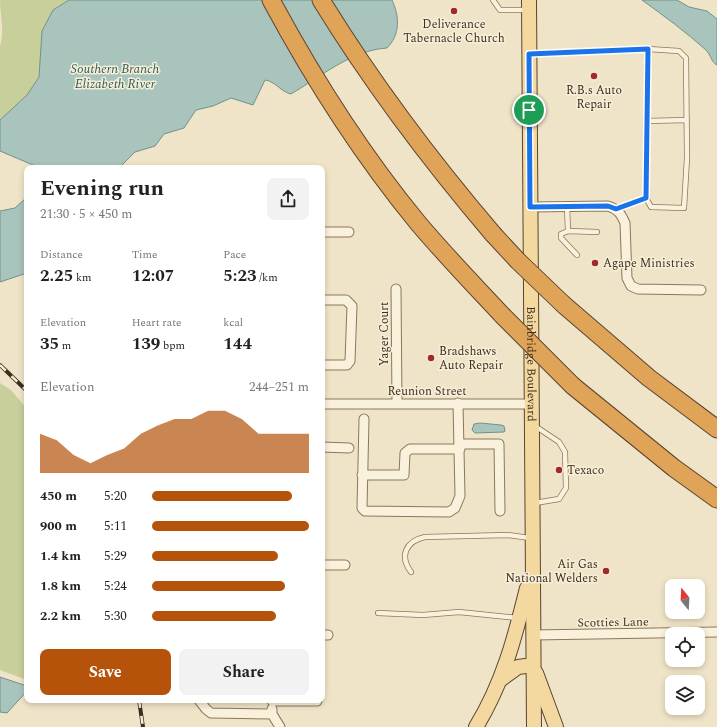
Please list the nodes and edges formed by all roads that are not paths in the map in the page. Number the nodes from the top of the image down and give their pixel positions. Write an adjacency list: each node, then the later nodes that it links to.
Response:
1 (272, 0): 33 (highway, bridge)
2 (321, 0): 28 (highway, bridge)
3 (493, 0): 4 (lane)
4 (529, 5): 6 (main road, Bainbridge Boulevard)
5 (648, 49): 6 (lane); 7 (lane); 8 (lane)
6 (529, 54): 11 (main road, Bainbridge Boulevard)
7 (686, 120): 8 (lane); 9 (lane)
8 (647, 121): 9 (lane)
9 (646, 198): 12 (lane)
10 (567, 206): 11 (street); 12 (street); 13 (lane)
11 (530, 207): 25 (main road, Bainbridge Boulevard)
12 (616, 209): 19 (street)
13 (568, 231): 16 (lane); 17 (lane)
14 (325, 232): 15 (street)
15 (349, 232)
16 (598, 232)
17 (577, 254)
18 (396, 289): 22 (street, Yager Court)
19 (701, 290)
20 (325, 300): 21 (street)
21 (325, 365)
22 (397, 403): 23 (street, Reunion Street); 24 (street, Reunion Street)
23 (458, 403): 25 (street, Reunion Street); 29 (street)
24 (325, 404)
25 (531, 404): 27 (main road, Bainbridge Boulevard)
26 (364, 419): 32 (street)
27 (531, 425): 34 (main road, Bainbridge Boulevard); 34 (lane)
28 (717, 429)
29 (460, 446): 32 (street); 32 (street); 35 (street)
30 (325, 447): 31 (street)
31 (349, 448)
32 (362, 475)
33 (717, 499)
34 (532, 503): 36 (main road, Bainbridge Boulevard)
35 (500, 512)
36 (532, 538): 39 (main road, Bainbridge Boulevard); 40 (lane)
37 (325, 565): 38 (street)
38 (345, 565)
39 (532, 566): 42 (main road); 44 (main road, Bainbridge Boulevard)
40 (412, 572)
41 (378, 613): 42 (lane)
42 (519, 618): 46 (main road)
43 (717, 632): 44 (street, Scotties Lane)
44 (533, 635): 45 (main road, Bainbridge Boulevard)
45 (533, 666): 46 (main road); 52 (main road, Bainbridge Boulevard); 53 (main road)
46 (500, 680): 51 (main road)
47 (201, 703): 49 (street)
48 (272, 703): 49 (street)
49 (272, 714): 50 (street)
50 (280, 727)
51 (476, 727)
52 (534, 727)
53 (556, 727)

